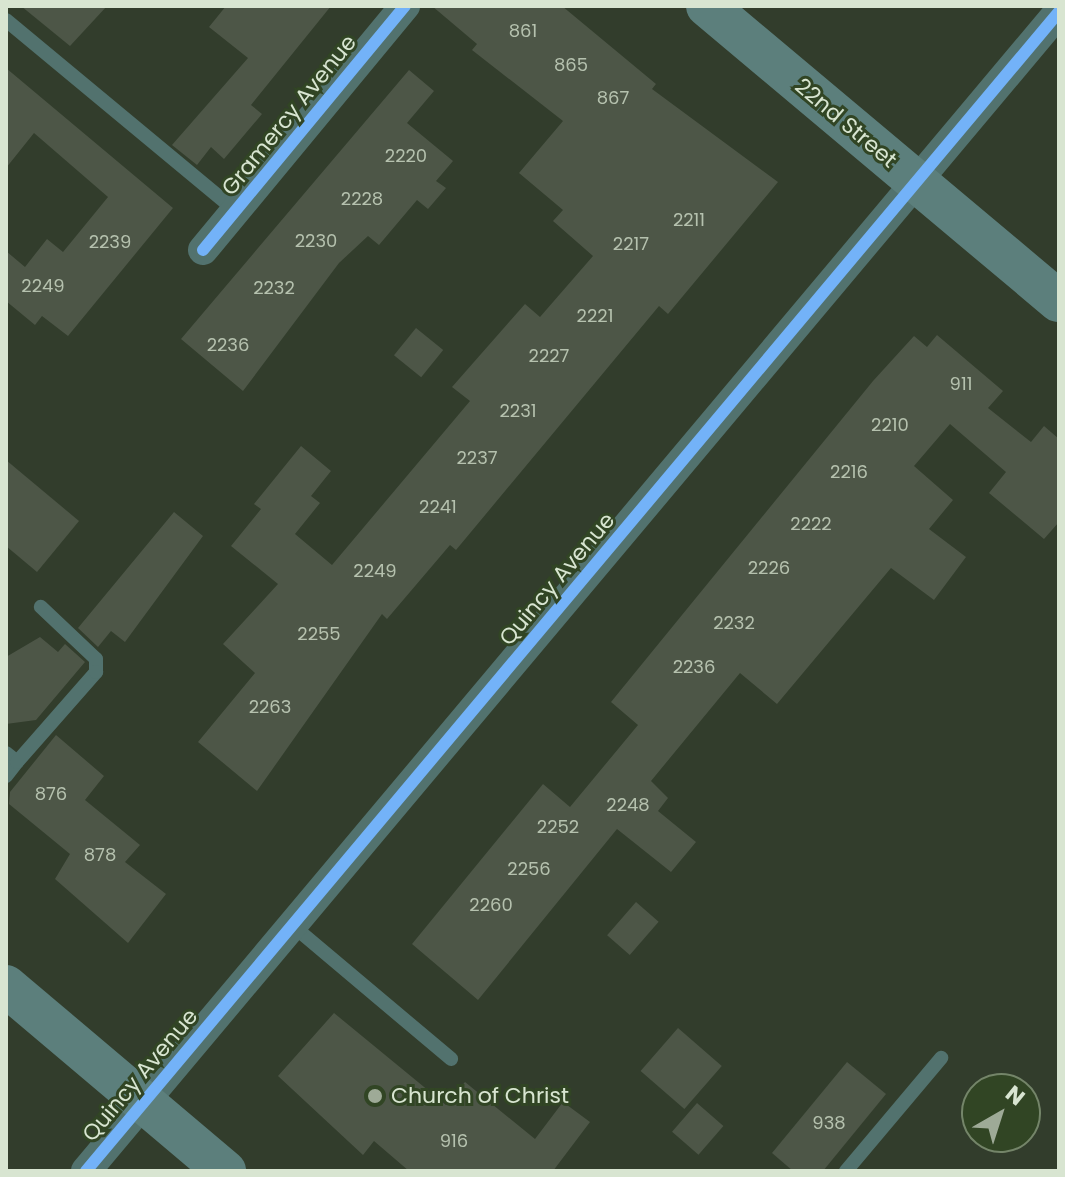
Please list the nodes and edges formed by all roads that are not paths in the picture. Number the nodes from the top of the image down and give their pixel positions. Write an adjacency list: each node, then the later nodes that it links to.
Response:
1 (405, 6): 6 (street, Gramercy Avenue)
2 (707, 6): 5 (street, 22nd Street)
3 (1059, 12): 5 (street, Quincy Avenue)
4 (6, 20): 6 (lane)
5 (917, 182): 8 (street, 22nd Street); 12 (street, Quincy Avenue)
6 (236, 211): 7 (street, Gramercy Avenue)
7 (203, 250)
8 (1059, 301)
9 (41, 607): 10 (lane)
10 (12, 758): 11 (lane)
11 (6, 776)
12 (292, 925): 15 (lane); 16 (street, Quincy Avenue)
13 (6, 986): 16 (street)
14 (941, 1058): 19 (lane)
15 (451, 1059)
16 (144, 1102): 17 (street, Quincy Avenue); 18 (street)
17 (86, 1171)
18 (225, 1171)
19 (846, 1171)

